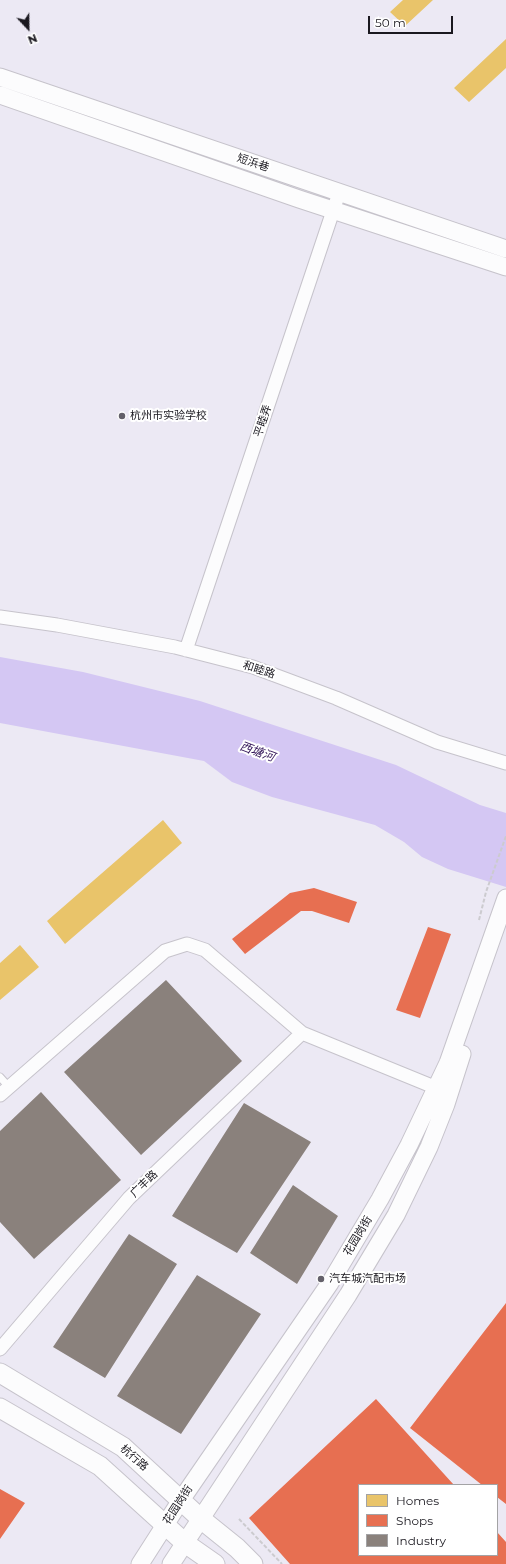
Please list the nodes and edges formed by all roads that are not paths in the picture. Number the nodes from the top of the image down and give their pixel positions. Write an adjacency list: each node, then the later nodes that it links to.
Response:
1 (0, 77): 3 (street, 短浜巷)
2 (0, 95): 4 (street, 短浜巷)
3 (340, 193): 4 (street, 平睦弄); 5 (street, 短浜巷)
4 (334, 210): 6 (street, 短浜巷); 8 (street, 平睦弄)
5 (506, 249)
6 (506, 267)
7 (0, 617): 8 (street, 和睦路)
8 (186, 650): 9 (street, 和睦路)
9 (506, 763)
10 (506, 898): 13 (street, 花园岗街)
11 (506, 931): 13 (street, 花园岗街)
12 (302, 1033): 15 (street); 16 (street); 17 (street, 广丰路)
13 (453, 1064): 16 (street, 花园岗街)
14 (0, 1077): 15 (lane)
15 (5, 1091)
16 (442, 1091): 20 (street, 花园岗街); 21 (street, 花园岗街)
17 (0, 1349)
18 (0, 1373): 20 (main road, 杭行路)
19 (0, 1408): 22 (main road)
20 (181, 1500): 21 (main road, 杭行路); 22 (street, 花园岗街)
21 (201, 1519): 23 (street, 花园岗街); 27 (main road, 杭行路)
22 (165, 1525): 23 (main road); 24 (street, 花园岗街)
23 (185, 1543): 25 (street, 花园岗街); 26 (main road)
24 (140, 1564)
25 (171, 1564)
26 (215, 1564)
27 (252, 1564)

